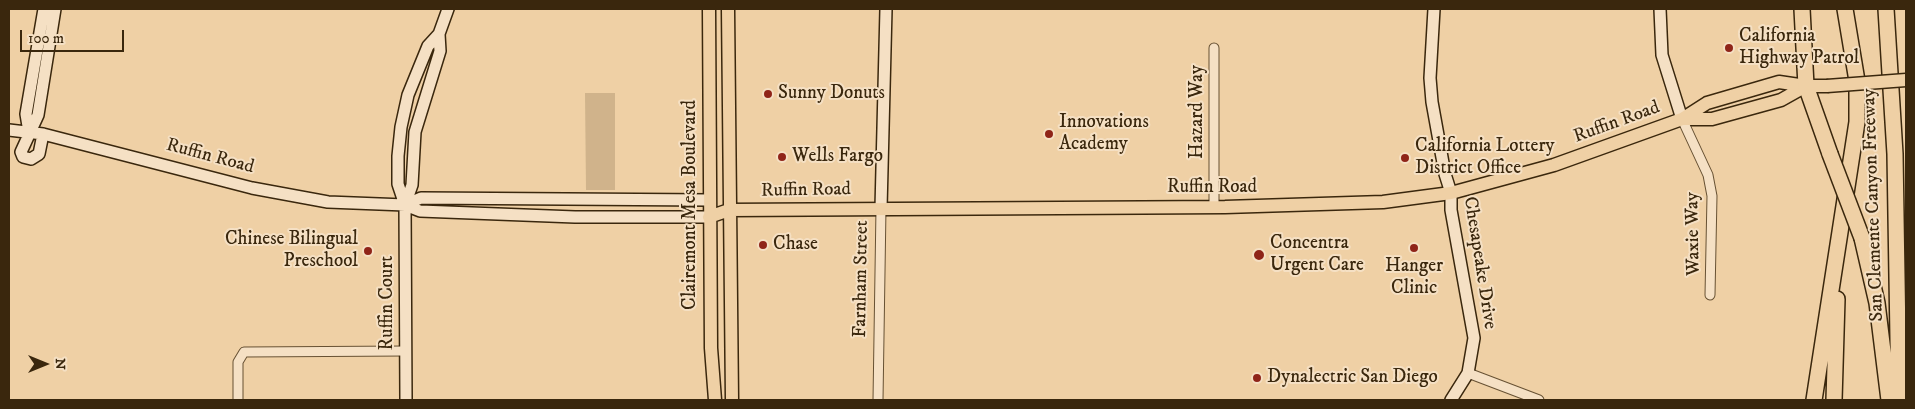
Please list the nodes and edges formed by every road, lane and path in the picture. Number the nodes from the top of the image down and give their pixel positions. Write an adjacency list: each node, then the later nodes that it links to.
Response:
1 (44, 9): 18 (main road)
2 (56, 9): 18 (main road)
3 (448, 9): 23 (main road, Ruffin Court)
4 (709, 9): 22 (main road, Clairemont Mesa Boulevard)
5 (728, 9): 26 (main road, Clairemont Mesa Boulevard)
6 (886, 9): 25 (main road, Farnham Street)
7 (1434, 9): 21 (main road, Chesapeake Drive)
8 (1660, 9): 16 (main road)
9 (1802, 9): 15 (highway)
10 (1845, 9): 28 (highway)
11 (1876, 9): 20 (highway)
12 (1886, 9): 20 (highway, San Clemente Canyon Freeway)
13 (1214, 48): 24 (street, Hazard Way)
14 (1906, 80): 15 (main road, bridge)
15 (1806, 86): 16 (main road); 16 (main road); 41 (highway, bridge)
16 (1682, 119): 21 (main road, Ruffin Road); 29 (street, Waxie Way)
17 (9, 130): 18 (main road, Ruffin Road)
18 (29, 132): 19 (main road, Ruffin Road); 19 (main road)
19 (43, 134): 23 (main road, Ruffin Road)
20 (1895, 154): 42 (highway, San Clemente Canyon Freeway)
21 (1451, 193): 24 (main road, Ruffin Road); 31 (main road, Chesapeake Drive)
22 (709, 200): 23 (main road, Ruffin Road); 26 (main road, Ruffin Road); 27 (main road, Clairemont Mesa Boulevard)
23 (405, 205): 27 (main road, Ruffin Road); 30 (main road, Ruffin Court)
24 (1214, 207): 25 (main road, Ruffin Road)
25 (881, 208): 26 (main road, Ruffin Road); 36 (street, Farnham Street)
26 (729, 210): 27 (main road, Ruffin Road); 35 (main road, Clairemont Mesa Boulevard)
27 (709, 217): 34 (main road, Clairemont Mesa Boulevard)
28 (1842, 228): 39 (highway); 40 (highway)
29 (1710, 295)
30 (406, 351): 32 (street); 33 (main road, Ruffin Court)
31 (1468, 373): 37 (main road, Chesapeake Drive); 38 (street)
32 (238, 400)
33 (406, 400)
34 (714, 400)
35 (732, 400)
36 (878, 400)
37 (1451, 400)
38 (1539, 400)
39 (1814, 400)
40 (1834, 400)
41 (1889, 400)
42 (1899, 400)

